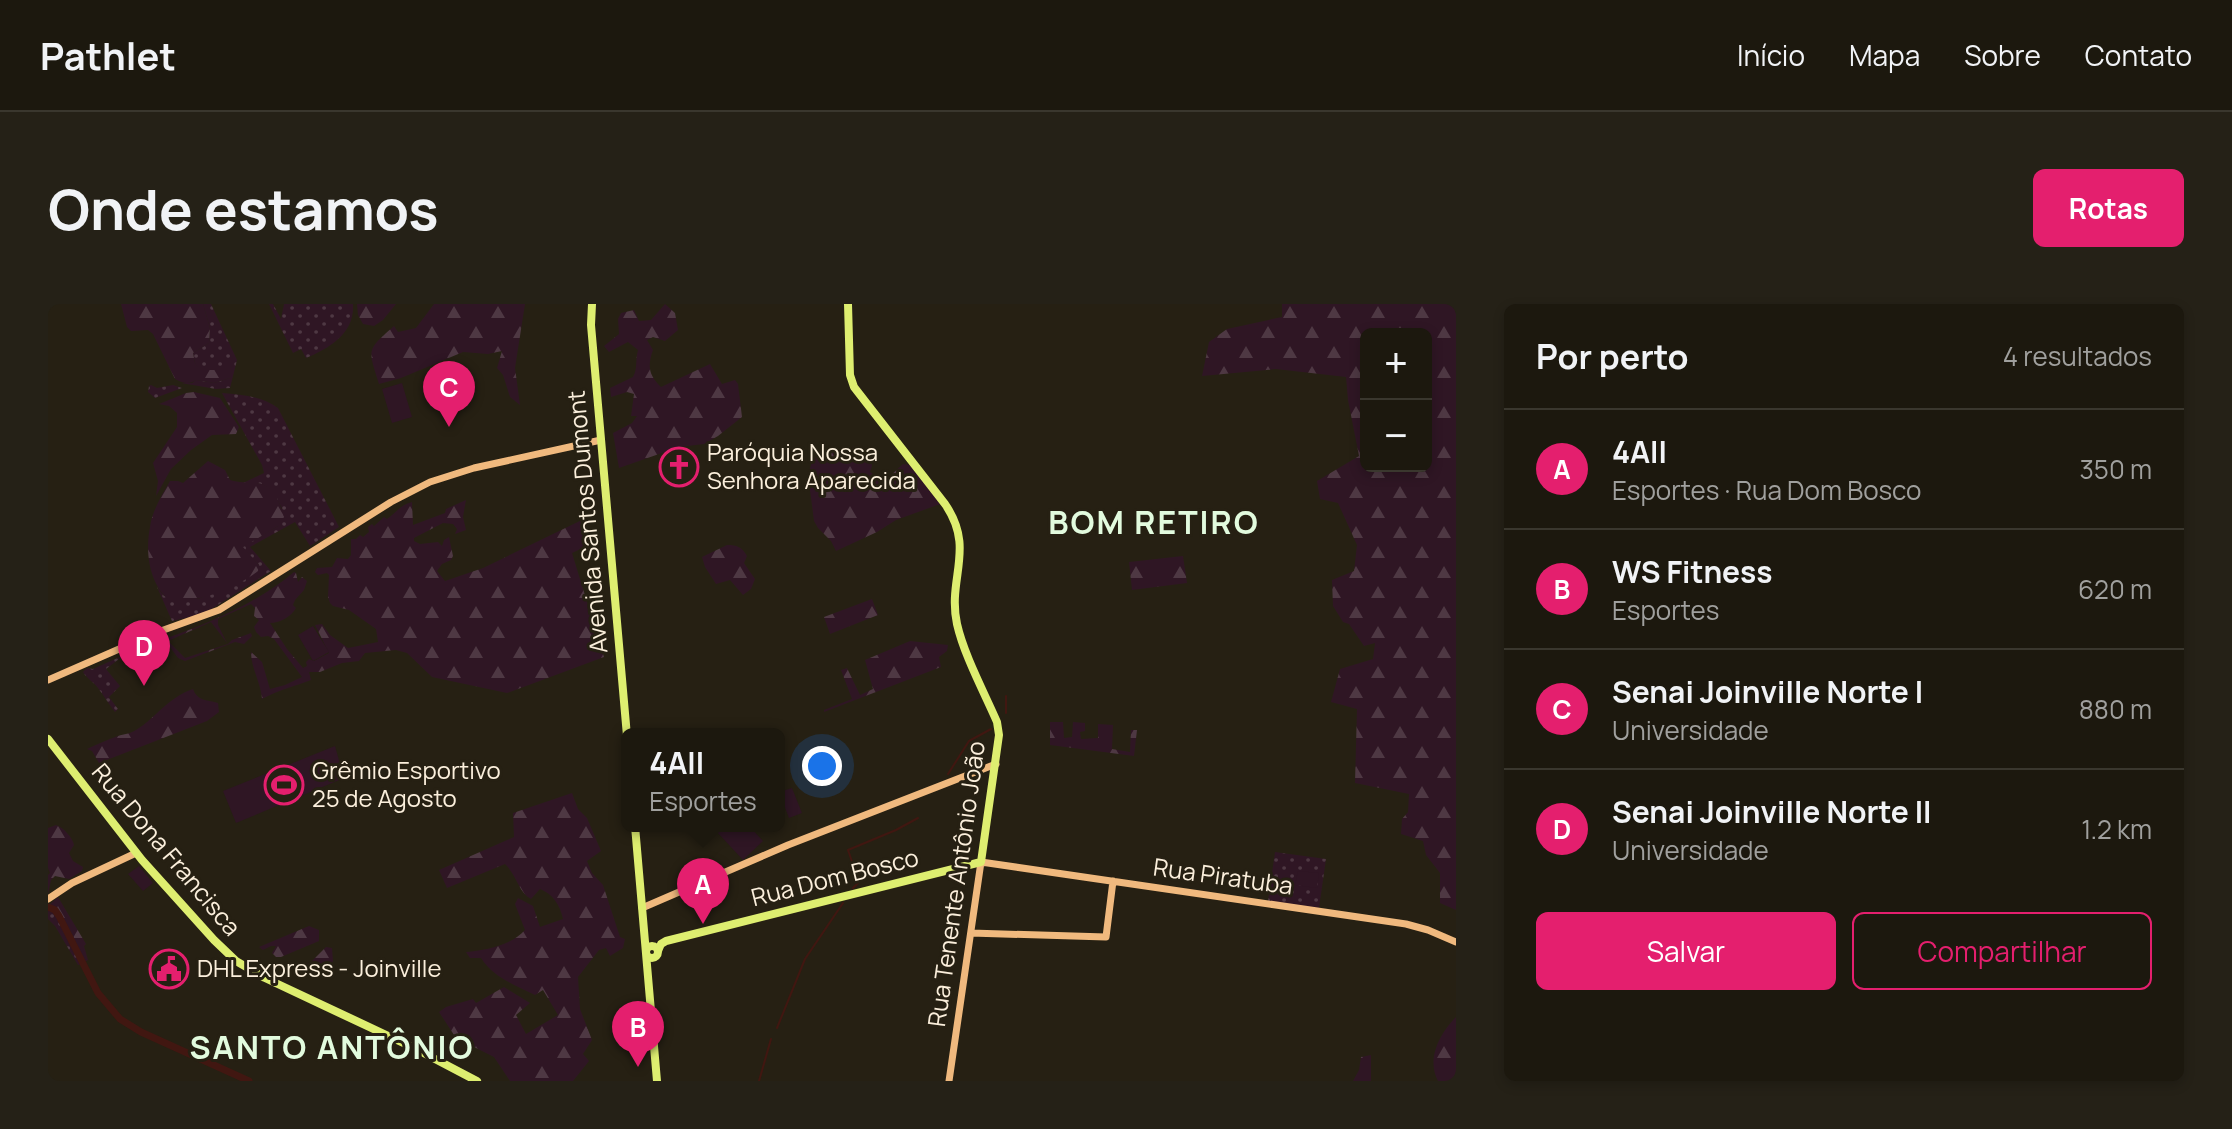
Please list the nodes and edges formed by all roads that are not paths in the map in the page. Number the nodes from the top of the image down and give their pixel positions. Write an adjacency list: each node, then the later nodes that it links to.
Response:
1 (591, 304): 3 (main road, Avenida Santos Dumont)
2 (848, 304): 7 (main road, Rua Tenente Antônio João)
3 (601, 440): 4 (main road); 5 (main road, Avenida Santos Dumont)
4 (48, 680)
5 (626, 728)
6 (48, 739): 9 (main road, Rua Dona Francisca)
7 (996, 764): 10 (main road, Rua Tenente Antônio João); 13 (main road)
8 (636, 832): 13 (main road)
9 (136, 853): 12 (main road); 17 (main road, Rua Dona Francisca)
10 (981, 862): 11 (main road, Rua Piratuba); 14 (main road, Rua Tenente Antônio João); 16 (main road, Rua Dom Bosco)
11 (1113, 881): 14 (main road); 15 (main road, Rua Piratuba)
12 (48, 899)
13 (642, 908): 16 (main road)
14 (971, 933): 19 (main road, Rua Tenente Antônio João)
15 (1456, 942)
16 (652, 954): 18 (main road)
17 (477, 1081)
18 (659, 1081)
19 (949, 1081)

